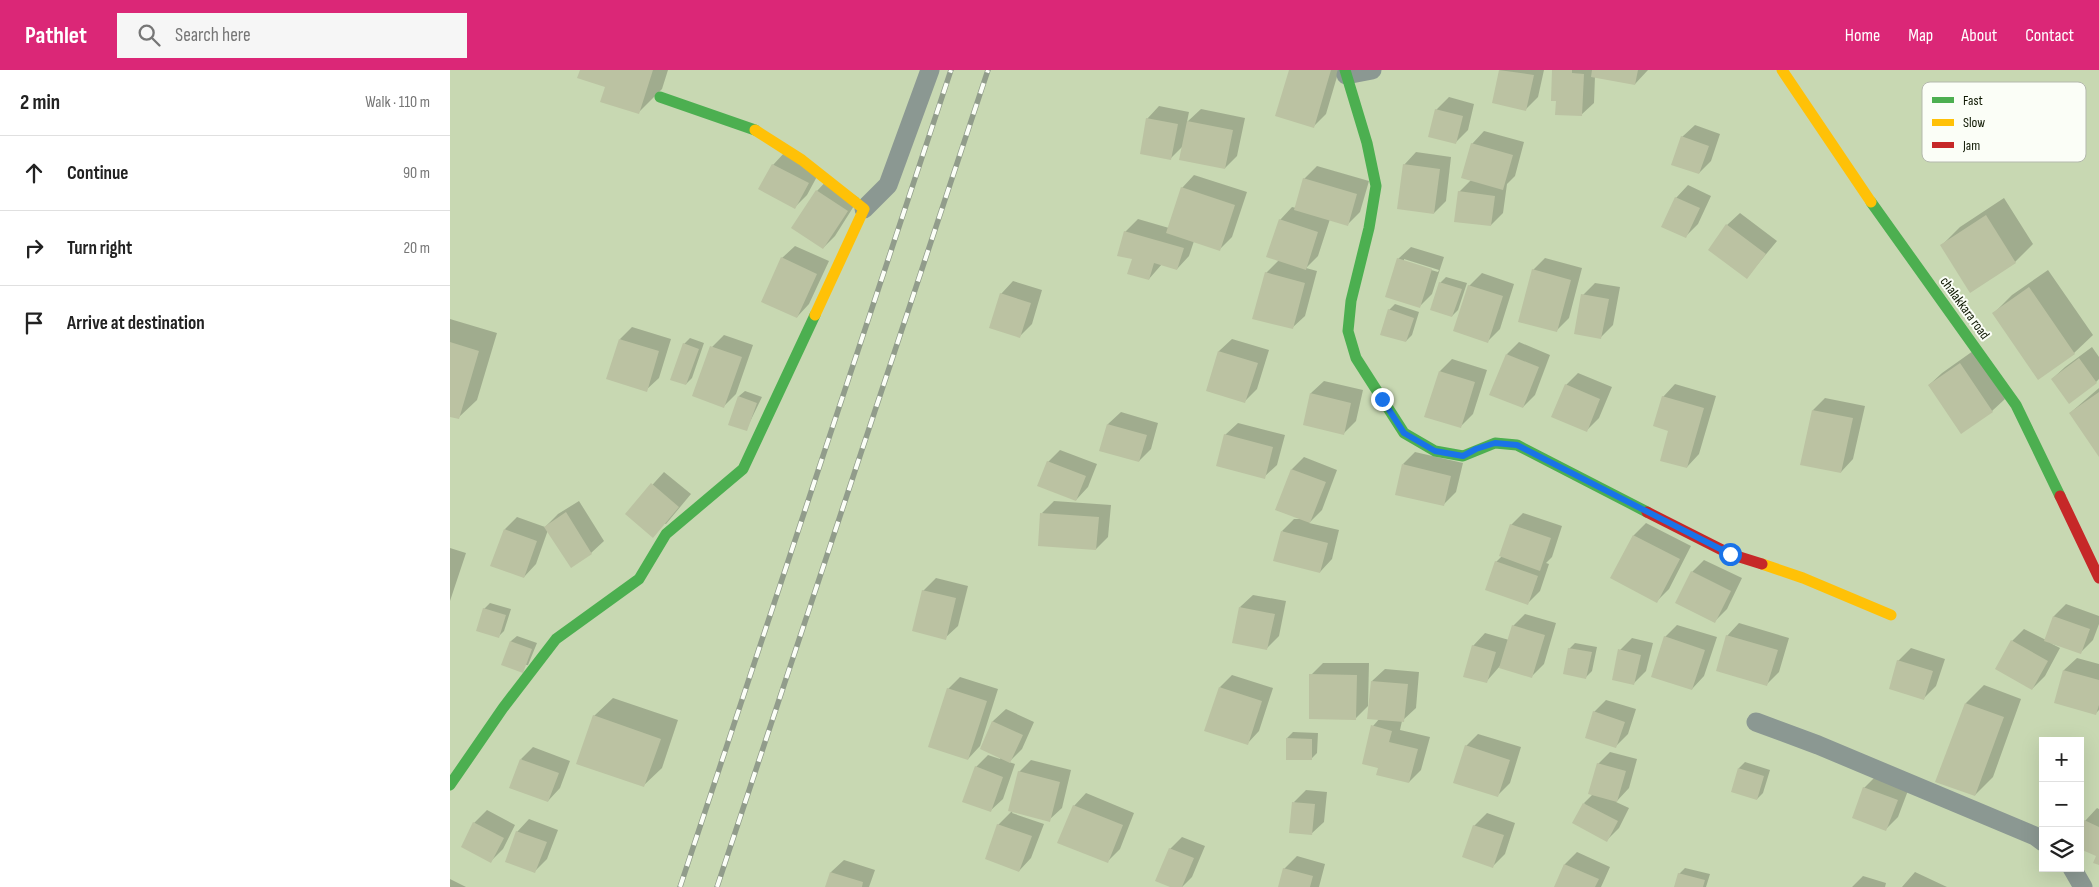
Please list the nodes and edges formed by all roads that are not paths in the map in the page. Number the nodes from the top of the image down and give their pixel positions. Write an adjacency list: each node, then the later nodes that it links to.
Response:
1 (930, 70): 6 (street)
2 (1372, 70): 4 (street)
3 (1782, 70): 7 (street, chalakkara road)
4 (1345, 72): 8 (street)
5 (660, 97): 6 (street)
6 (864, 209): 10 (street)
7 (2099, 578)
8 (1890, 615)
9 (1756, 722): 11 (street)
10 (450, 785)
11 (2039, 840)
12 (2074, 872): 13 (street)
13 (2083, 887)

